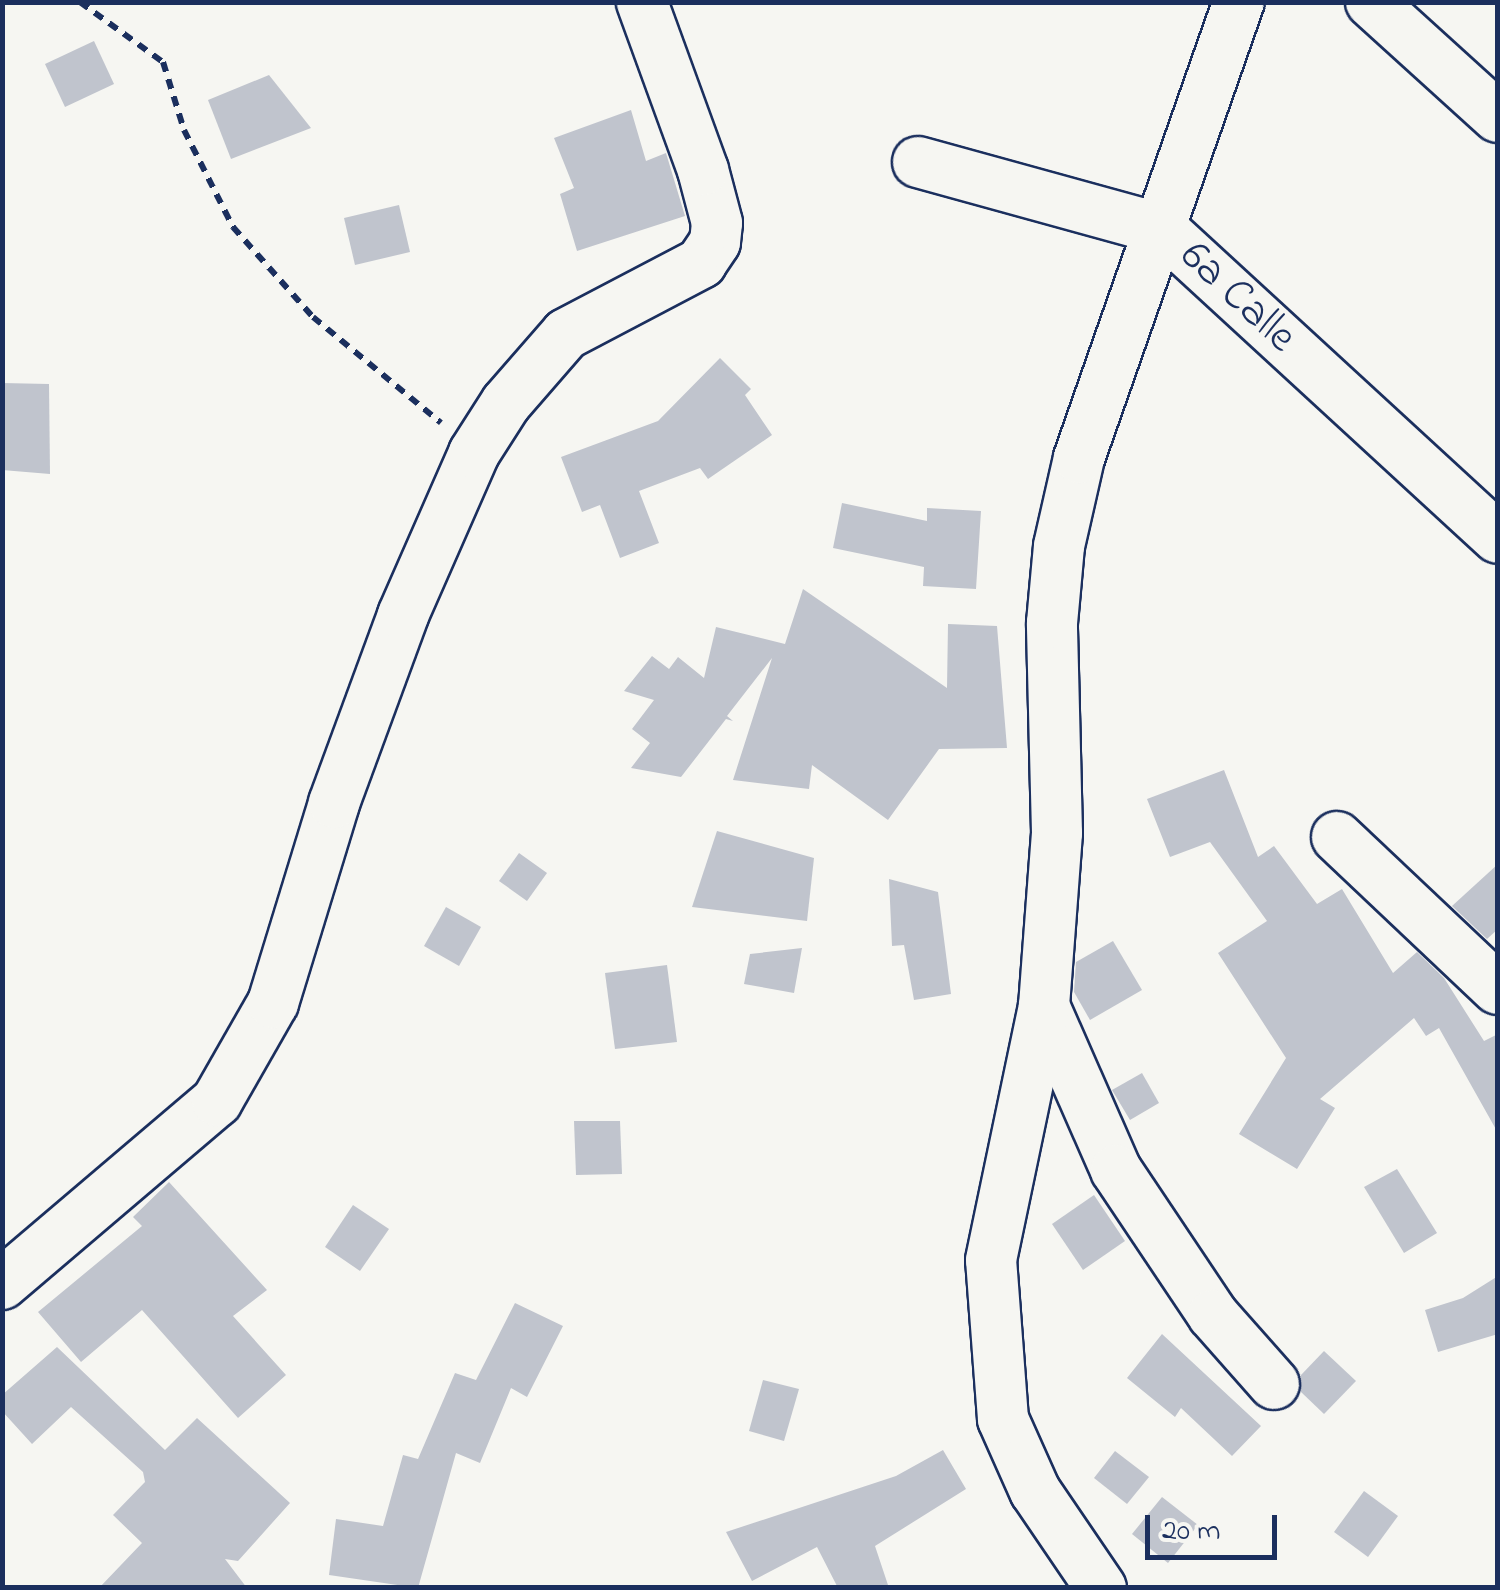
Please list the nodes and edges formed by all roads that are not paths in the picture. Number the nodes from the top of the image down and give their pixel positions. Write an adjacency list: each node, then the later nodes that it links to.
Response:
1 (642, 2): 11 (street)
2 (1239, 2): 6 (street)
3 (1371, 2): 4 (street)
4 (1498, 117)
5 (918, 162): 6 (street, 6a Calle)
6 (1162, 230): 7 (street, 6a Calle); 10 (street)
7 (1498, 538)
8 (1337, 837): 9 (street)
9 (1491, 970)
10 (1044, 1006): 12 (street); 13 (street)
11 (2, 1284)
12 (1274, 1384)
13 (1101, 1588)

